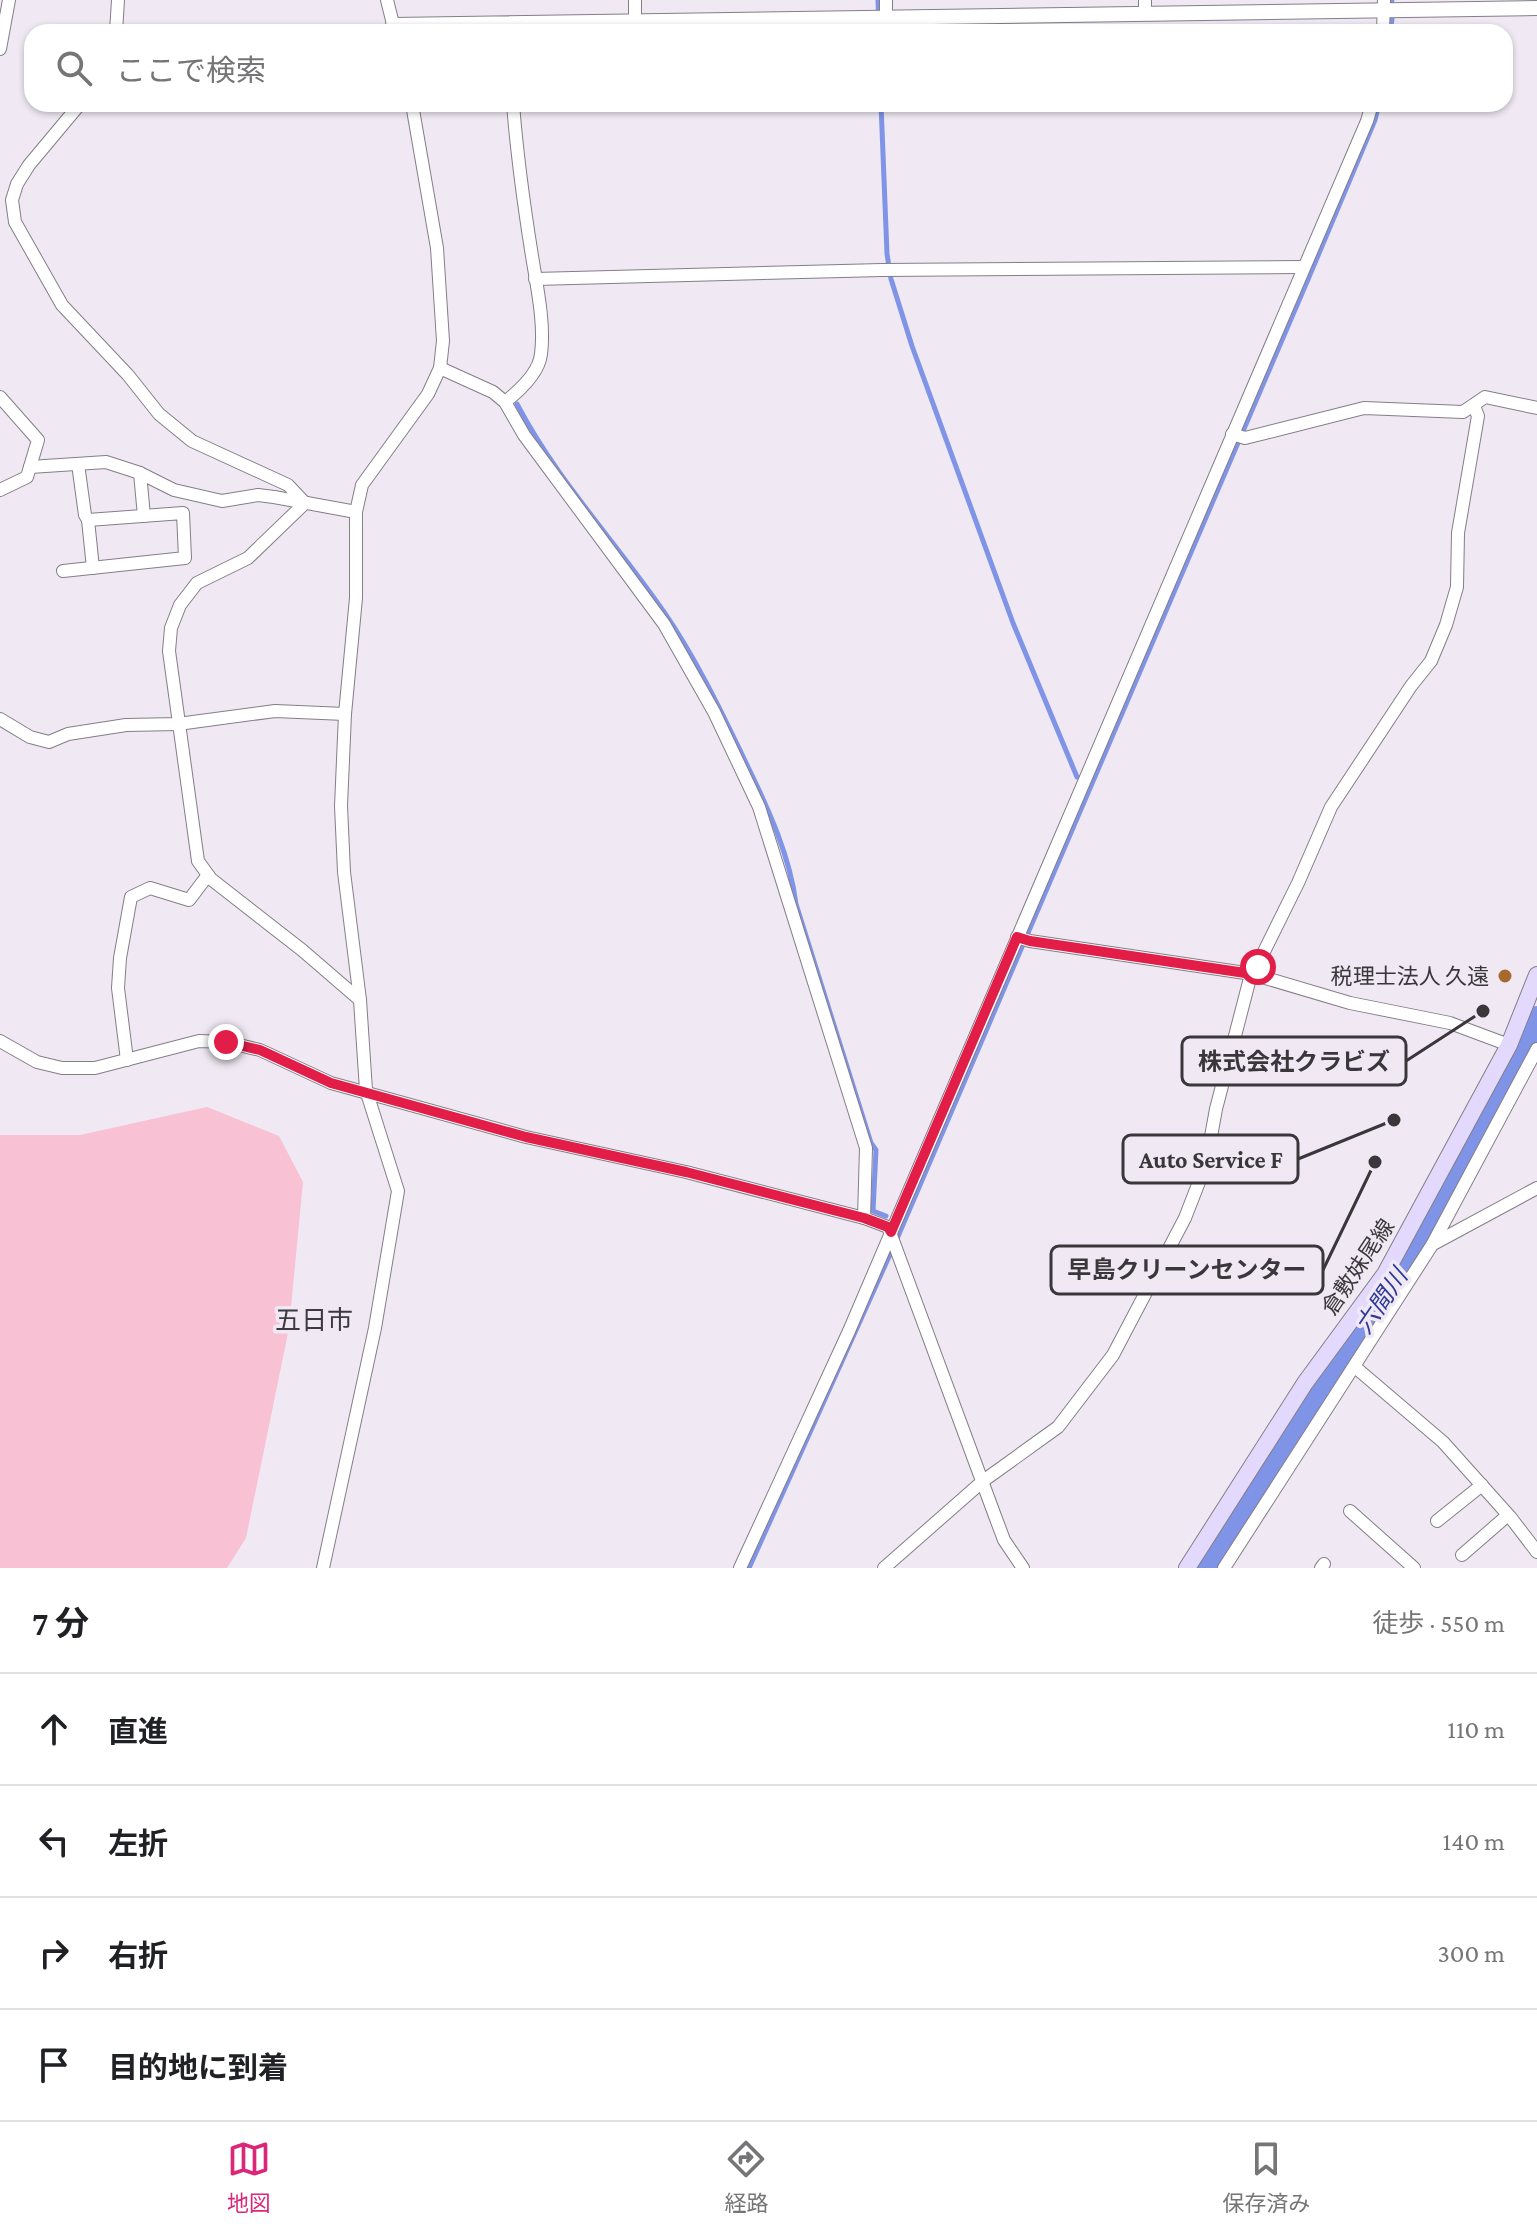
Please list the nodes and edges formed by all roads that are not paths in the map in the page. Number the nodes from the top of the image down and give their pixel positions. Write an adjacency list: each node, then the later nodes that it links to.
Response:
1 (9, 0): 14 (street)
2 (118, 0): 11 (street)
3 (387, 0): 12 (street)
4 (635, 0): 10 (street)
5 (886, 0): 9 (street)
6 (1384, 6): 7 (street); 8 (street)
7 (1145, 7): 9 (street)
8 (1537, 8)
9 (881, 18): 10 (street)
10 (635, 20): 13 (street)
11 (116, 24)
12 (393, 24)
13 (561, 24)
14 (0, 49)
15 (73, 112): 31 (street)
16 (413, 112): 21 (street)
17 (514, 112): 20 (street)
18 (1370, 112): 19 (street)
19 (1304, 267): 20 (street); 26 (street)
20 (535, 279): 23 (street)
21 (440, 368): 23 (street); 32 (street)
22 (0, 397): 28 (street)
23 (505, 402): 51 (street)
24 (1474, 406): 25 (street); 26 (street); 42 (street)
25 (1537, 408)
26 (1238, 436): 41 (street)
27 (78, 464): 28 (street); 29 (street); 34 (street)
28 (30, 467): 30 (street)
29 (140, 473): 31 (street); 33 (street)
30 (0, 490)
31 (305, 503): 32 (street); 39 (street)
32 (356, 512): 37 (street)
33 (144, 516): 34 (street); 35 (street)
34 (88, 520): 35 (street)
35 (93, 568): 36 (street)
36 (63, 571)
37 (345, 714): 39 (street); 44 (street)
38 (0, 719): 39 (street)
39 (178, 724): 40 (street)
40 (208, 875): 44 (street); 48 (street)
41 (1023, 939): 42 (street); 52 (street)
42 (1252, 974): 46 (street); 55 (street)
43 (1537, 975): 46 (main road, 倉敷妹尾線)
44 (360, 1000): 49 (street)
45 (0, 1041): 48 (street)
46 (1509, 1045): 66 (main road, 倉敷妹尾線)
47 (1537, 1049): 53 (street)
48 (127, 1060): 49 (street)
49 (366, 1090): 51 (street); 62 (street)
50 (1537, 1188): 53 (street)
51 (864, 1218): 52 (street)
52 (894, 1240): 55 (street); 63 (street)
53 (1430, 1244): 54 (street)
54 (1355, 1367): 56 (street); 67 (street)
55 (983, 1481): 64 (street); 65 (street)
56 (1482, 1485): 58 (street); 59 (street)
57 (1350, 1511): 68 (street)
58 (1508, 1515): 60 (street); 61 (street)
59 (1437, 1521)
60 (1537, 1552)
61 (1462, 1555)
62 (323, 1568)
63 (740, 1568)
64 (884, 1568)
65 (1023, 1568)
66 (1187, 1568)
67 (1224, 1568)
68 (1414, 1568)

